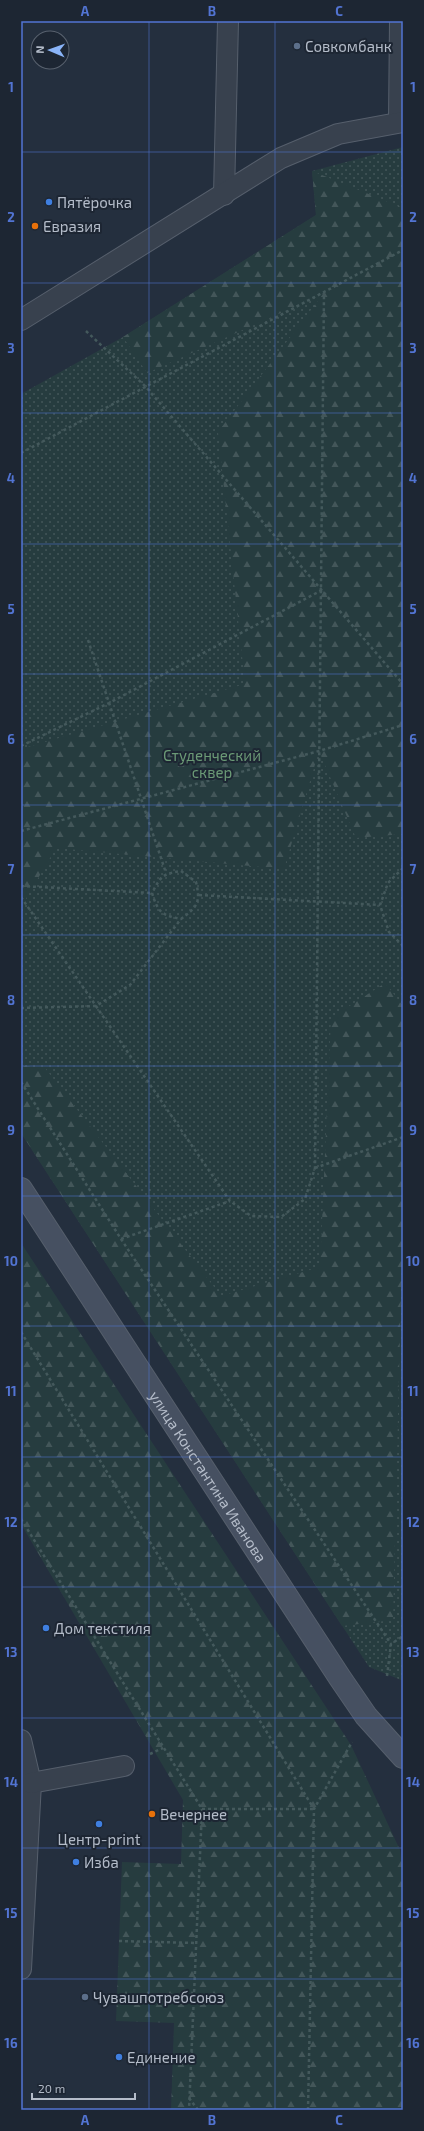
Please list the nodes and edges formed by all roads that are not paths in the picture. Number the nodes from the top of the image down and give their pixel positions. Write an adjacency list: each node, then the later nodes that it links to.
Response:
1 (228, 21): 4 (lane)
2 (400, 21): 3 (lane)
3 (401, 122): 4 (lane)
4 (224, 195): 5 (lane)
5 (21, 320)
6 (21, 1189): 8 (street, улица Константина Иванова)
7 (21, 1740): 10 (lane)
8 (403, 1757)
9 (124, 1766): 10 (lane)
10 (31, 1783): 11 (lane)
11 (21, 1969)

